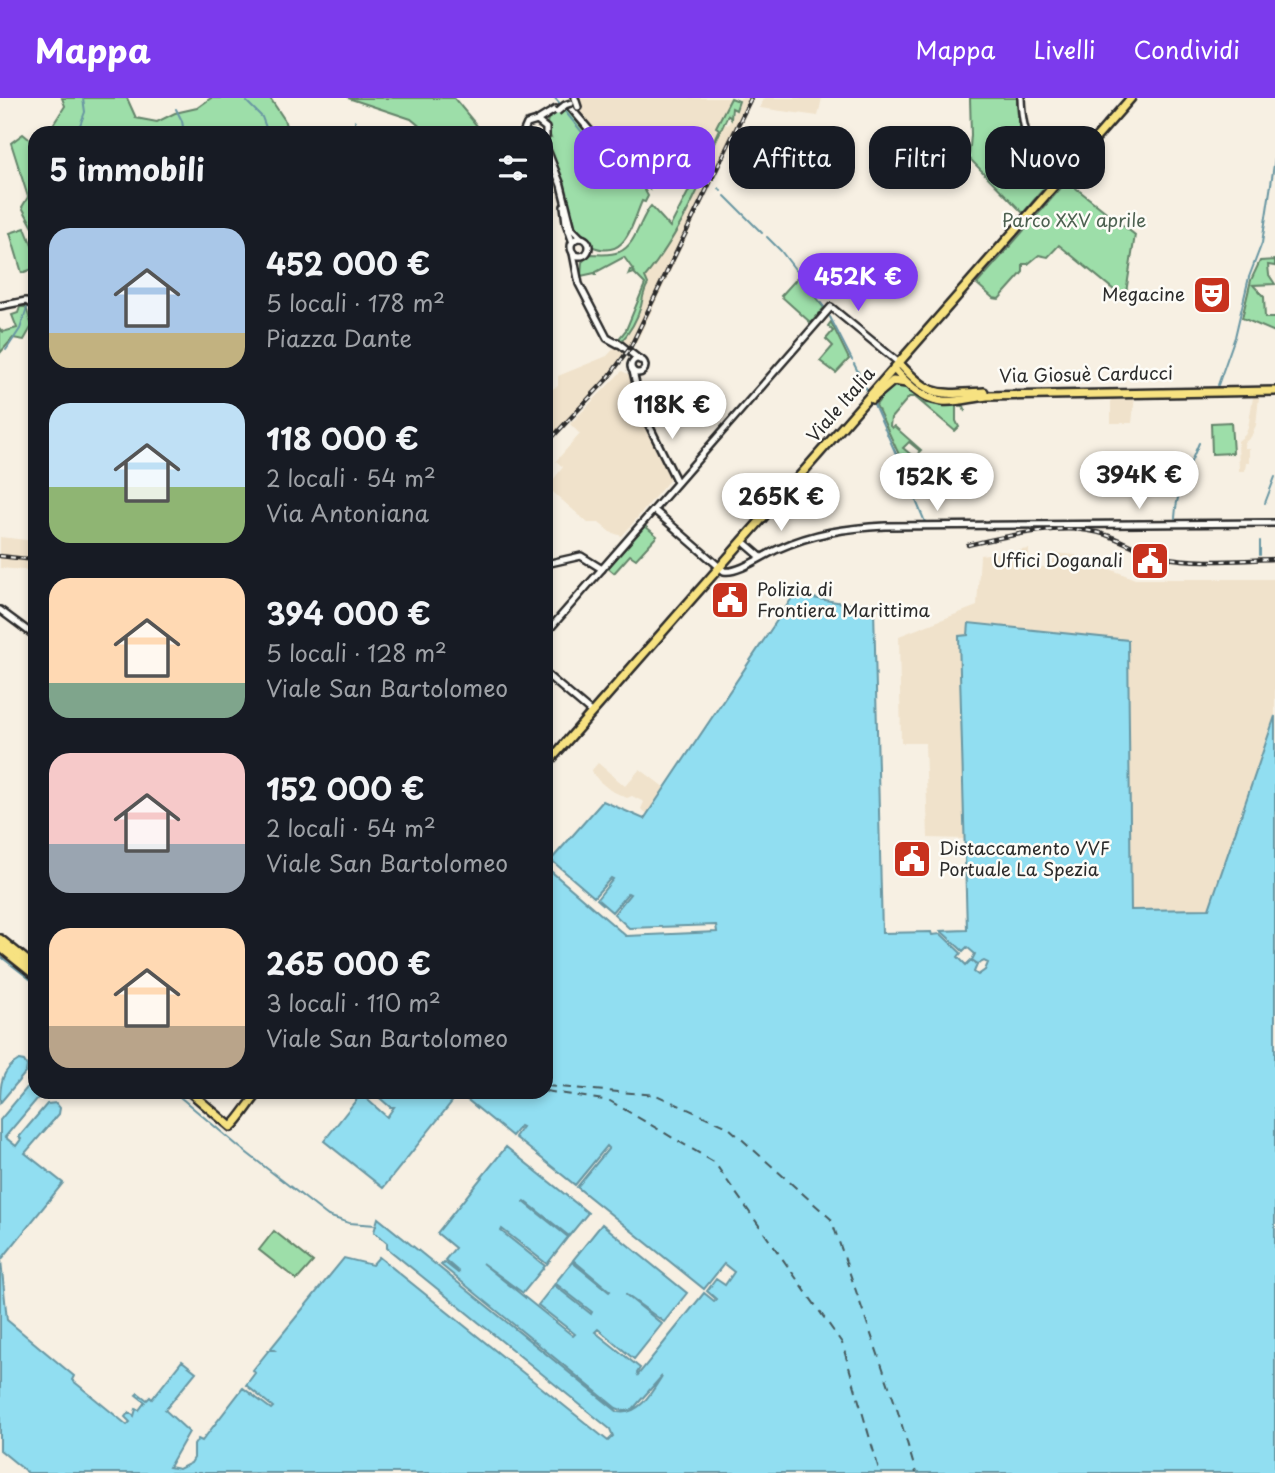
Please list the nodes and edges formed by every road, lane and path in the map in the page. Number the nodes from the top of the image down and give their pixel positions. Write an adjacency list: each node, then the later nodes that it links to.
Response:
1 (1021, 98): 11 (street)
2 (1132, 98): 12 (main road, Viale Italia)
3 (573, 105): 4 (street, bridge); 5 (street); 10 (street)
4 (554, 112): 6 (street); 9 (street)
5 (583, 117)
6 (537, 121): 7 (street); 8 (street)
7 (526, 126)
8 (543, 126)
9 (547, 126)
10 (584, 126)
11 (1023, 126)
12 (1105, 128)
13 (553, 168): 15 (street)
14 (1051, 189): 24 (main road, Viale Italia)
15 (565, 199): 16 (street); 17 (street)
16 (581, 238): 17 (street); 19 (street)
17 (572, 242): 18 (street)
18 (572, 253): 19 (street); 20 (street)
19 (582, 256): 20 (street)
20 (577, 273): 25 (street)
21 (28, 302): 22 (street)
22 (0, 306)
23 (868, 347): 26 (street)
24 (906, 354): 26 (main road, Viale Italia); 27 (main road)
25 (637, 360): 28 (street); 29 (street)
26 (896, 365): 27 (main road, Via Giosuè Carducci); 30 (main road, Via Giosuè Carducci); 33 (main road, Viale Italia); 34 (street)
27 (906, 371): 31 (main road, Via Giosuè Carducci)
28 (633, 372): 29 (street); 32 (street)
29 (641, 372): 32 (street)
30 (908, 383): 31 (main road, Via Giosuè Carducci); 33 (main road)
31 (1275, 389)
32 (639, 398): 34 (street)
33 (865, 402): 40 (main road, Viale Italia)
34 (677, 482): 35 (street)
35 (654, 510): 40 (street); 41 (street)
36 (1275, 523): 38 (street)
37 (746, 544): 38 (street)
38 (761, 557): 40 (street)
39 (553, 563): 41 (street)
40 (720, 567): 46 (main road, Viale Italia)
41 (602, 569): 43 (street)
42 (0, 610): 44 (street)
43 (553, 625)
44 (28, 631)
45 (553, 680): 46 (street)
46 (592, 713): 47 (main road, Viale Italia)
47 (553, 757)
48 (0, 939): 50 (main road)
49 (0, 947): 51 (main road)
50 (28, 961)
51 (28, 969)
52 (198, 1099): 53 (main road)
53 (253, 1099)

